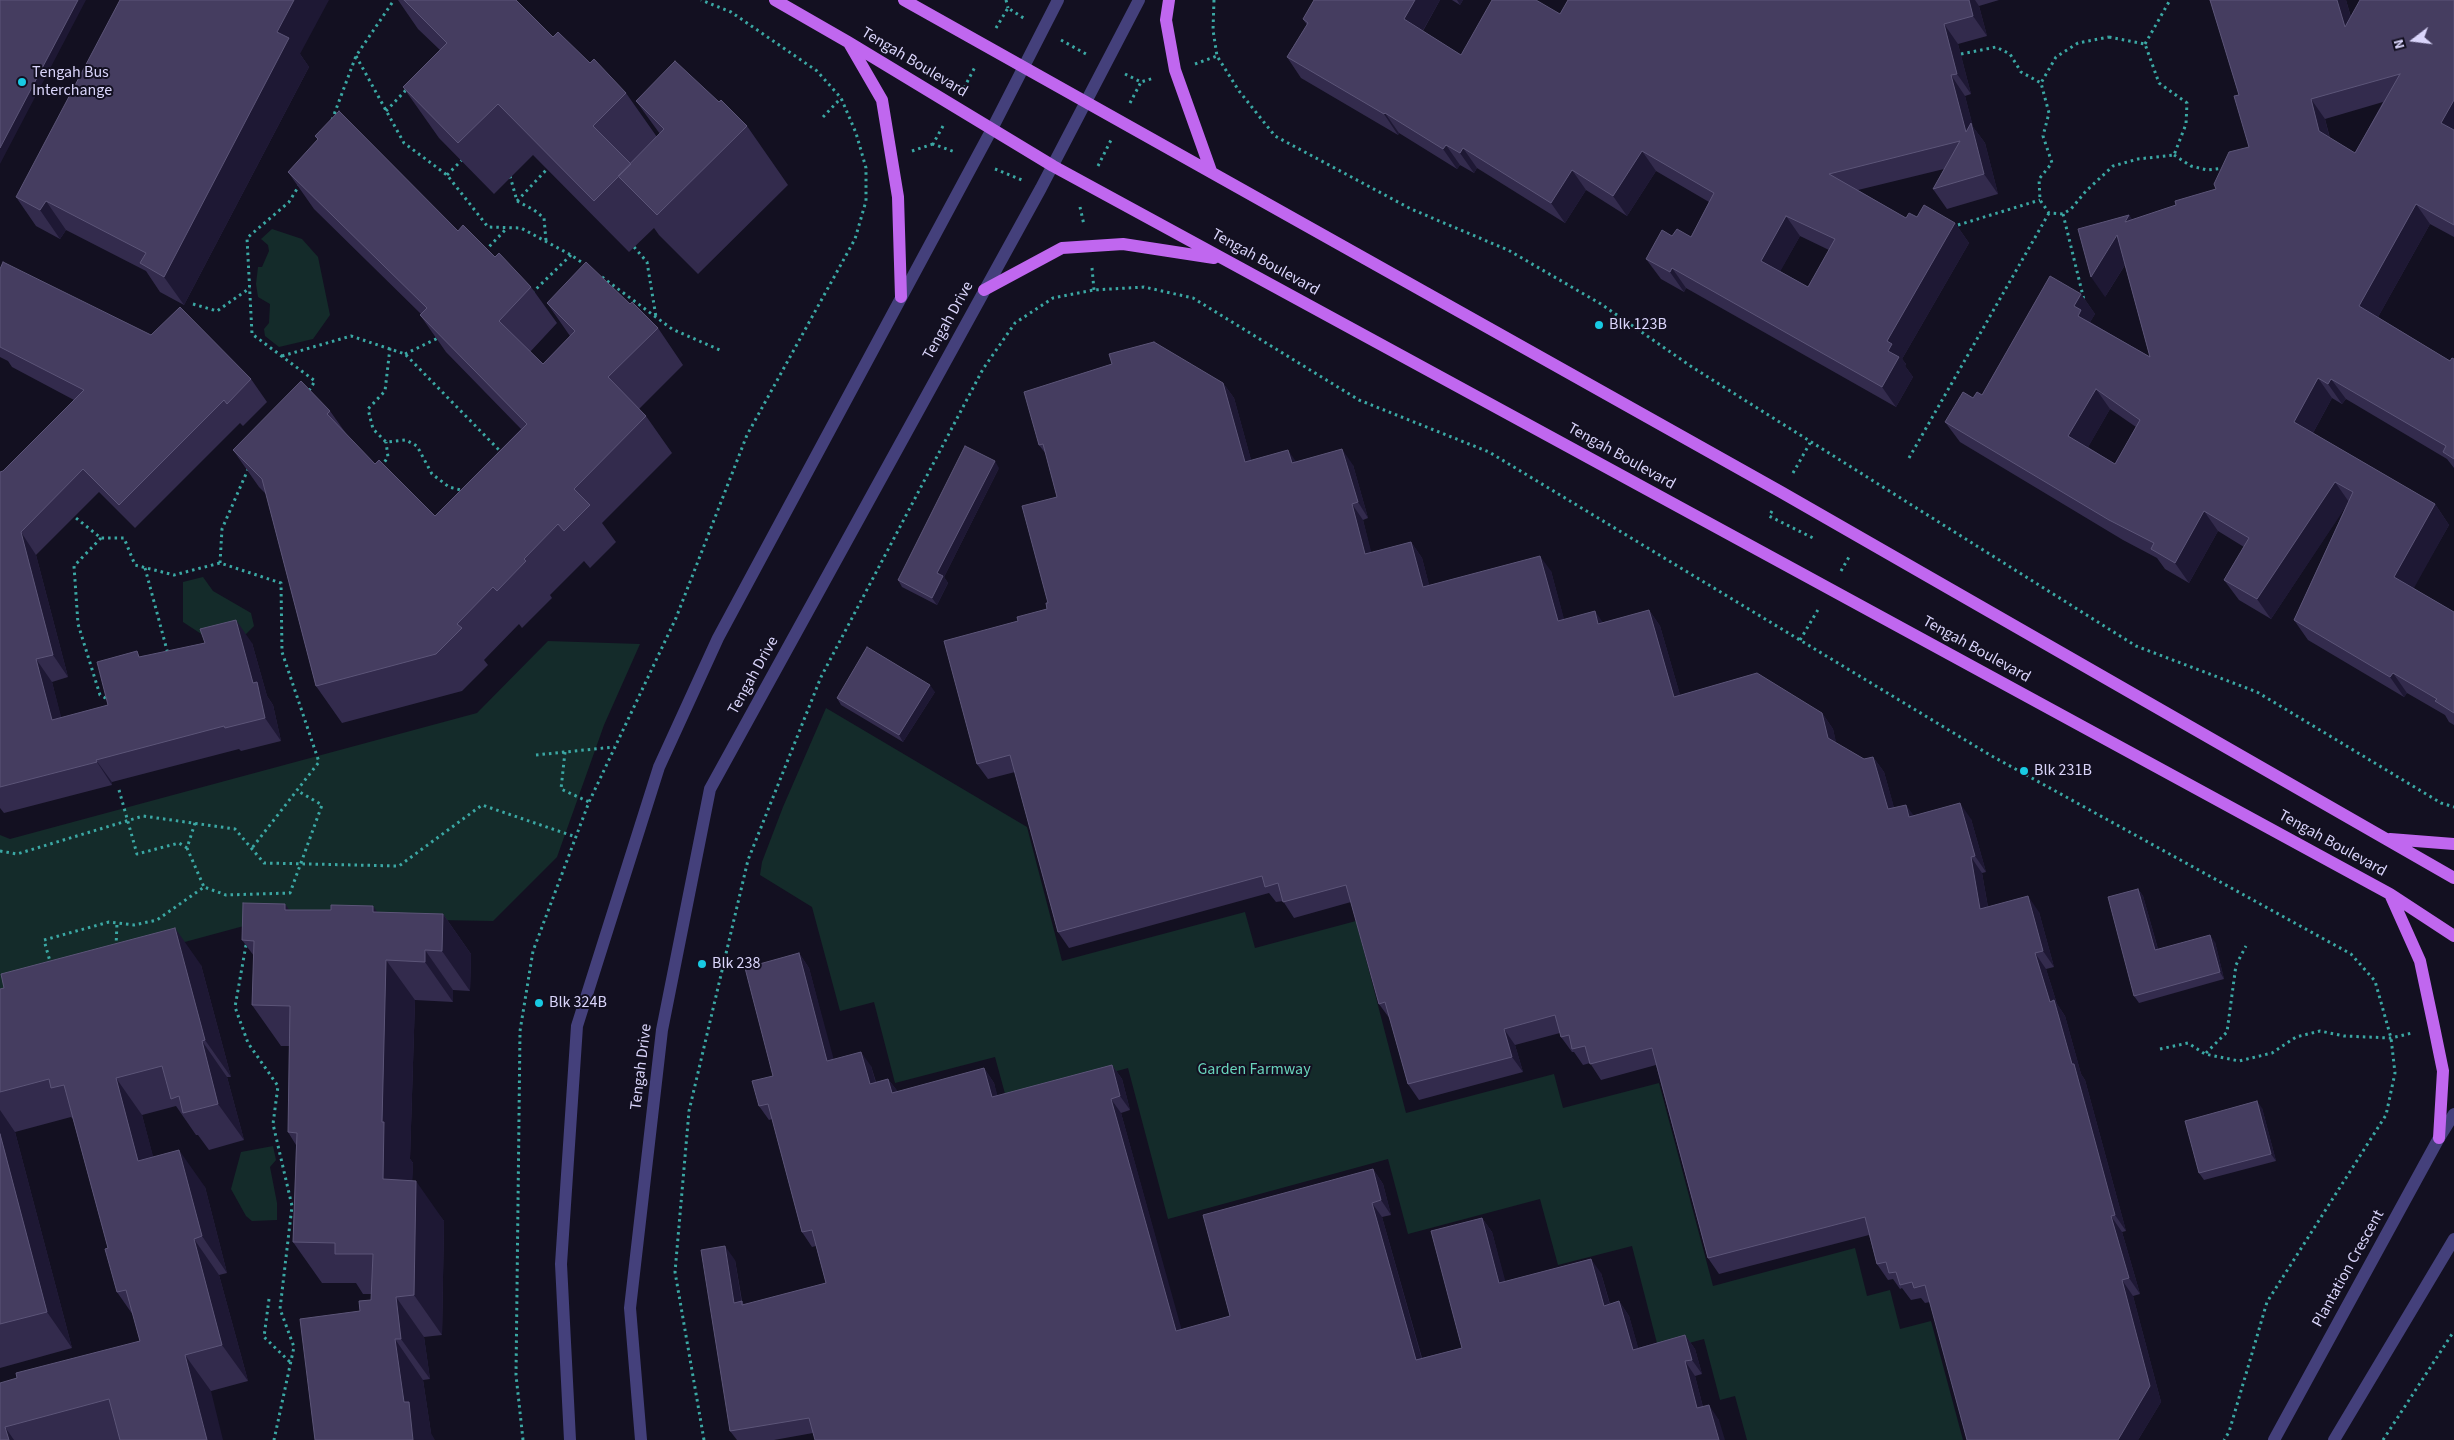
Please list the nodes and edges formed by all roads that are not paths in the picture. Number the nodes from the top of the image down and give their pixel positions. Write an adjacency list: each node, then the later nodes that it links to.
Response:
1 (775, 0): 6 (main road, Tengah Boulevard)
2 (904, 0): 7 (main road, Tengah Boulevard)
3 (1058, 0): 7 (street)
4 (1139, 0): 8 (street, Tengah Drive)
5 (1169, 0): 11 (main road)
6 (848, 42): 9 (main road, Tengah Boulevard); 14 (main road)
7 (1023, 68): 8 (main road, Tengah Boulevard); 9 (street)
8 (1085, 104): 10 (street, Tengah Drive); 11 (main road, Tengah Boulevard)
9 (992, 129): 10 (main road, Tengah Boulevard); 14 (street)
10 (1053, 166): 12 (main road, Tengah Boulevard); 13 (street, Tengah Drive)
11 (1211, 171): 15 (main road, Tengah Boulevard)
12 (1224, 259): 13 (main road); 18 (main road, Tengah Boulevard)
13 (984, 290): 24 (street, Tengah Drive)
14 (901, 298): 23 (street)
15 (2388, 838): 16 (main road); 17 (main road, Tengah Boulevard)
16 (2454, 844)
17 (2454, 878)
18 (2390, 894): 19 (main road, Tengah Boulevard); 21 (main road)
19 (2454, 936)
20 (2454, 1114): 21 (street, Plantation Crescent)
21 (2439, 1138): 25 (street, Plantation Crescent)
22 (2454, 1239): 26 (street)
23 (570, 1440)
24 (642, 1440)
25 (2274, 1440)
26 (2334, 1440)

